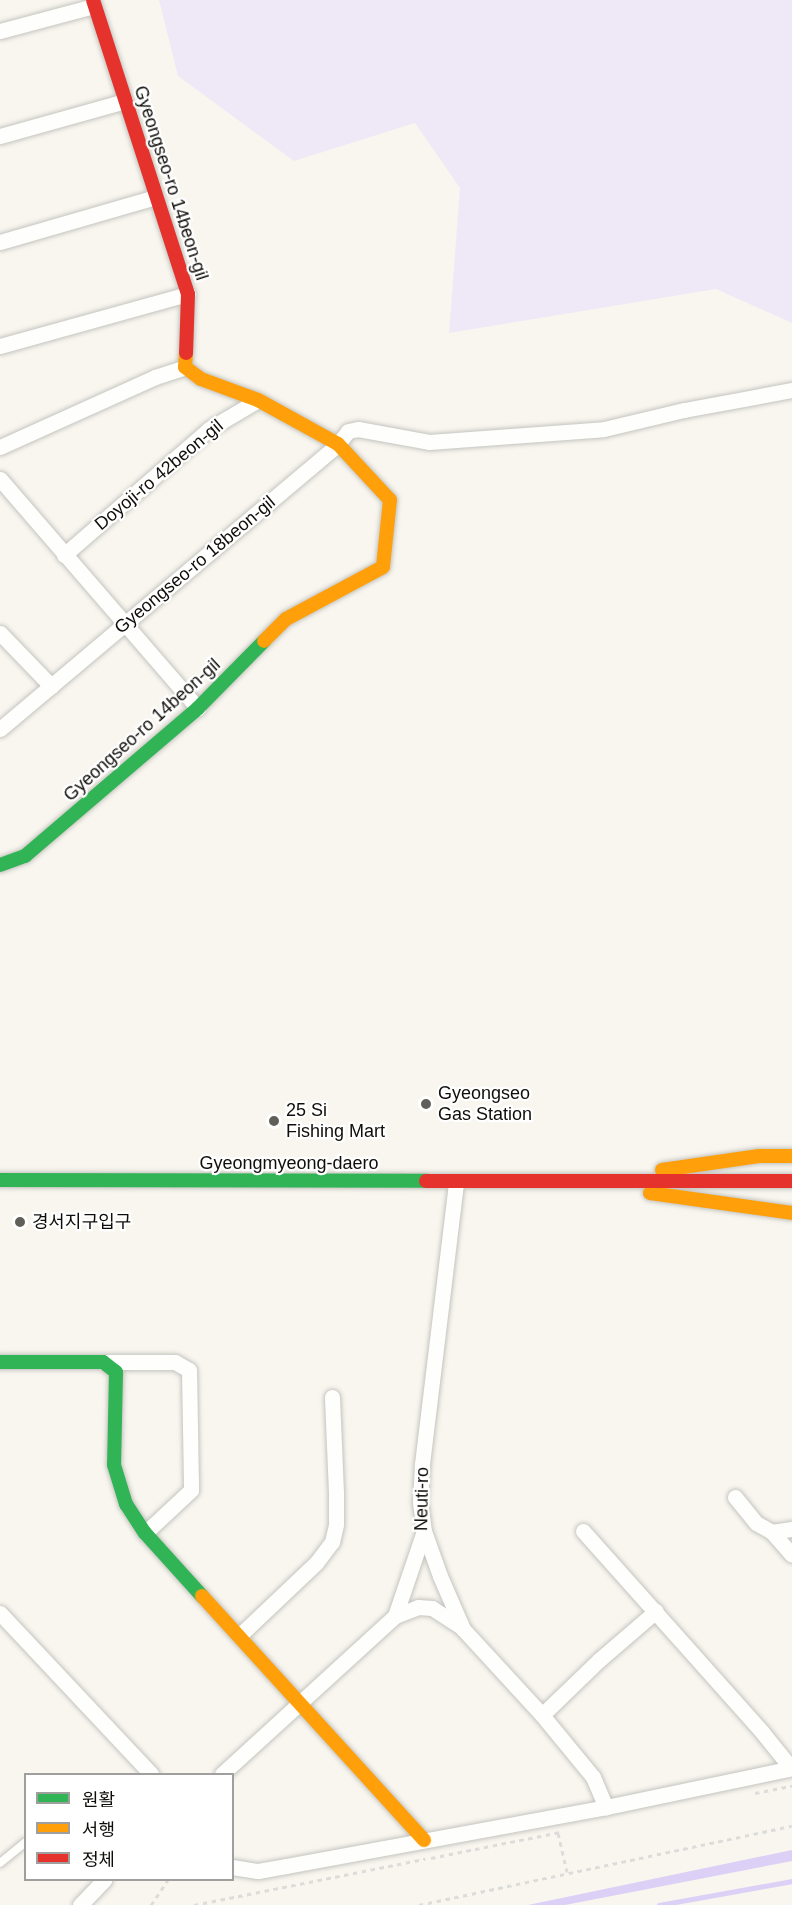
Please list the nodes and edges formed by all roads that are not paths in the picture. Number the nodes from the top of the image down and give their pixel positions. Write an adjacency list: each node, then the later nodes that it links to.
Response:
1 (94, 3): 2 (street); 3 (street, Gyeongseo-ro 14beon-gil)
2 (0, 31)
3 (125, 101): 4 (street); 5 (street, Gyeongseo-ro 14beon-gil)
4 (0, 136)
5 (156, 197): 6 (street); 7 (street, Gyeongseo-ro 14beon-gil)
6 (0, 242)
7 (188, 294): 8 (street); 9 (street, Gyeongseo-ro 14beon-gil)
8 (0, 346)
9 (185, 367): 11 (street, Gyeongseo-ro 14beon-gil); 13 (street)
10 (792, 390): 12 (street, Gyeongseo-ro 18beon-gil)
11 (258, 400): 12 (street, Gyeongseo-ro 14beon-gil); 15 (street, Doyoji-ro 42beon-gil)
12 (338, 444): 16 (street, Gyeongseo-ro 18beon-gil); 19 (street, Gyeongseo-ro 14beon-gil)
13 (0, 447)
14 (0, 479): 15 (street)
15 (63, 555): 16 (street)
16 (124, 624): 18 (street, Gyeongseo-ro 18beon-gil); 19 (street)
17 (0, 633): 18 (street)
18 (51, 686): 20 (street, Gyeongseo-ro 18beon-gil)
19 (198, 708): 21 (street, Gyeongseo-ro 14beon-gil)
20 (0, 729)
21 (0, 865)
22 (792, 1156): 26 (street, Gyeongmyeong-daero)
23 (0, 1180): 25 (street, Gyeongmyeong-daero)
24 (792, 1181): 26 (street, Gyeongmyeong-daero)
25 (456, 1182): 26 (street, Gyeongmyeong-daero); 33 (street, Neuti-ro)
26 (578, 1183): 27 (street, Gyeongmyeong-daero)
27 (792, 1213)
28 (0, 1362): 29 (street)
29 (103, 1362): 36 (street); 36 (street)
30 (332, 1396): 42 (street)
31 (735, 1497): 35 (street)
32 (792, 1529): 35 (street)
33 (424, 1531): 40 (street, Neuti-ro); 41 (street)
34 (583, 1532): 38 (street)
35 (772, 1532): 37 (street)
36 (145, 1533): 42 (street)
37 (792, 1555)
38 (656, 1611): 44 (street); 45 (street)
39 (0, 1613): 46 (street)
40 (395, 1616): 41 (street); 43 (street, Neuti-ro)
41 (464, 1629): 44 (street)
42 (240, 1635): 43 (street)
43 (300, 1702): 47 (street, Neuti-ro); 49 (street)
44 (542, 1715): 48 (street)
45 (792, 1768): 48 (street)
46 (150, 1773)
47 (223, 1773)
48 (606, 1807): 49 (street)
49 (424, 1840): 52 (street)
50 (24, 1844): 51 (lane)
51 (0, 1863)
52 (234, 1867)
53 (103, 1881): 54 (street)
54 (80, 1905)

